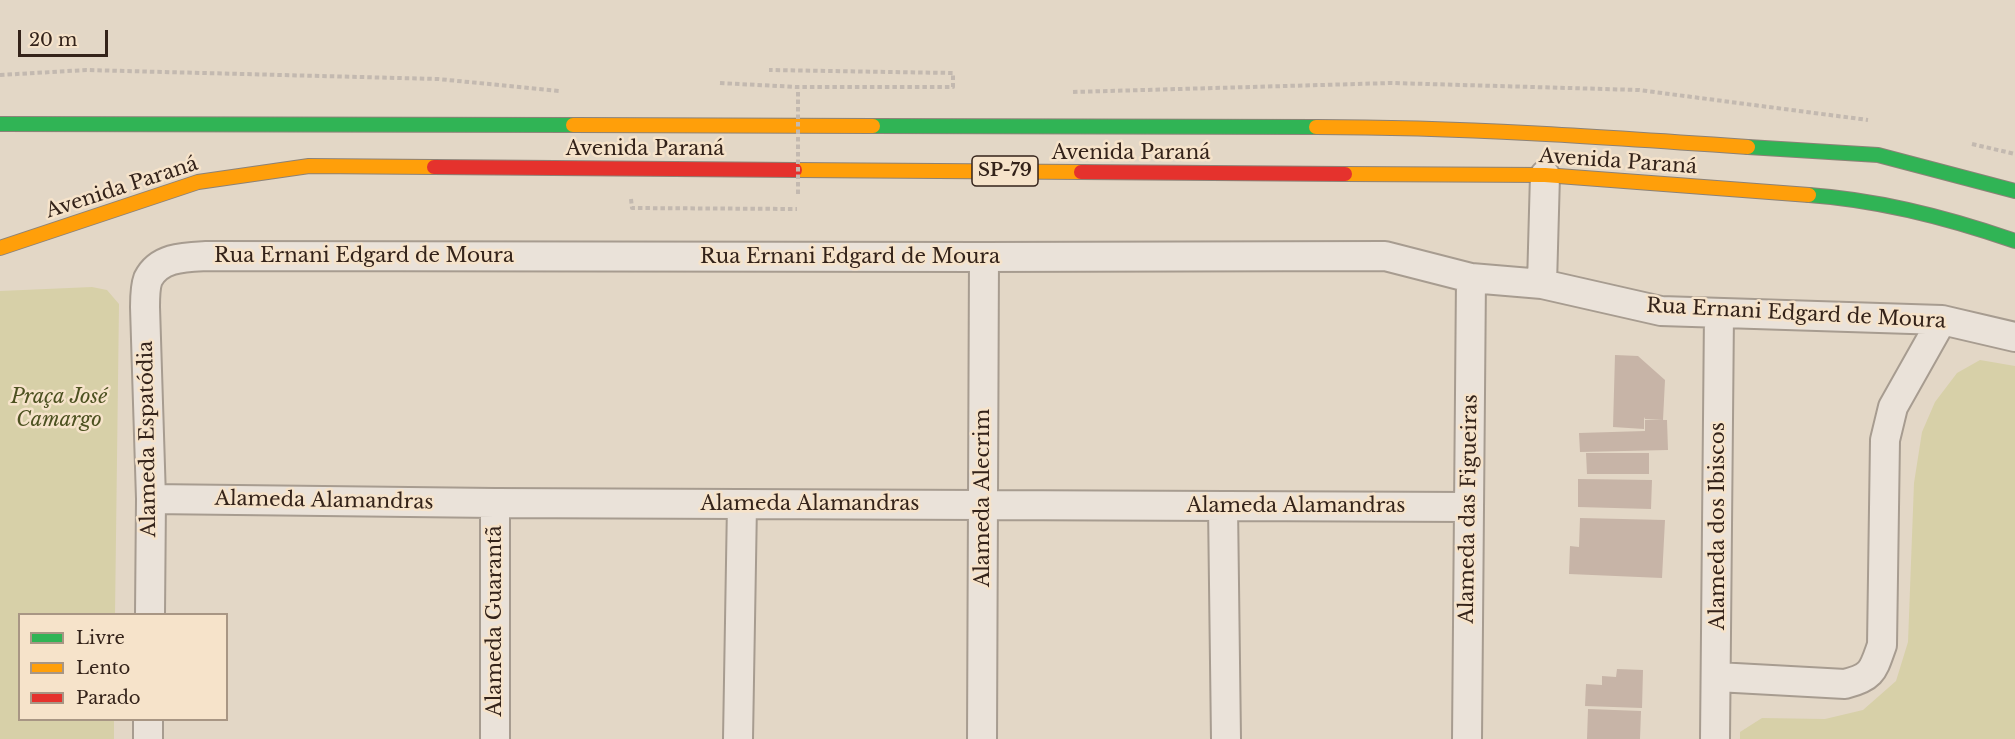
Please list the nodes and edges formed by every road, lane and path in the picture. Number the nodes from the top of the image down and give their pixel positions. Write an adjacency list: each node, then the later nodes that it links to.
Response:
1 (769, 70): 3 (path)
2 (720, 83): 3 (path)
3 (797, 87): 7 (path, bridge)
4 (0, 124): 6 (main road, Avenida Paraná)
5 (1545, 175): 8 (main road, Avenida Paraná / SP-79); 9 (main road, Avenida Paraná / SP-79); 13 (street)
6 (2015, 191)
7 (798, 194)
8 (2015, 241)
9 (0, 248)
10 (984, 258): 11 (street, Rua Ernani Edgard de Moura); 12 (street, Rua Ernani Edgard de Moura); 20 (street, Alameda Alecrim)
11 (157, 267): 17 (street, Alameda Espatódia)
12 (1472, 278): 13 (street, Rua Ernani Edgard de Moura); 22 (street, Alameda das Figueiras)
13 (1542, 284): 14 (street, Rua Ernani Edgard de Moura)
14 (1719, 314): 15 (street, Rua Ernani Edgard de Moura); 24 (street, Alameda dos Ibiscos)
15 (1942, 320): 16 (street, Rua Ernani Edgard de Moura); 24 (street)
16 (2015, 337)
17 (151, 500): 18 (street, Alameda Alamandras); 23 (street, Alameda Espatódia)
18 (495, 503): 19 (street, Alameda Alamandras); 27 (street, Alameda Guarantã)
19 (742, 504): 20 (street, Alameda Alamandras); 28 (street)
20 (983, 504): 21 (street, Alameda Alamandras); 29 (street, Alameda Alecrim)
21 (1222, 506): 22 (street, Alameda Alamandras); 30 (street)
22 (1469, 507): 31 (street, Alameda das Figueiras)
23 (150, 613)
24 (1717, 677): 32 (street, Alameda dos Ibiscos)
25 (148, 721): 26 (street)
26 (148, 739)
27 (495, 739)
28 (738, 739)
29 (982, 739)
30 (1226, 739)
31 (1467, 739)
32 (1715, 739)

